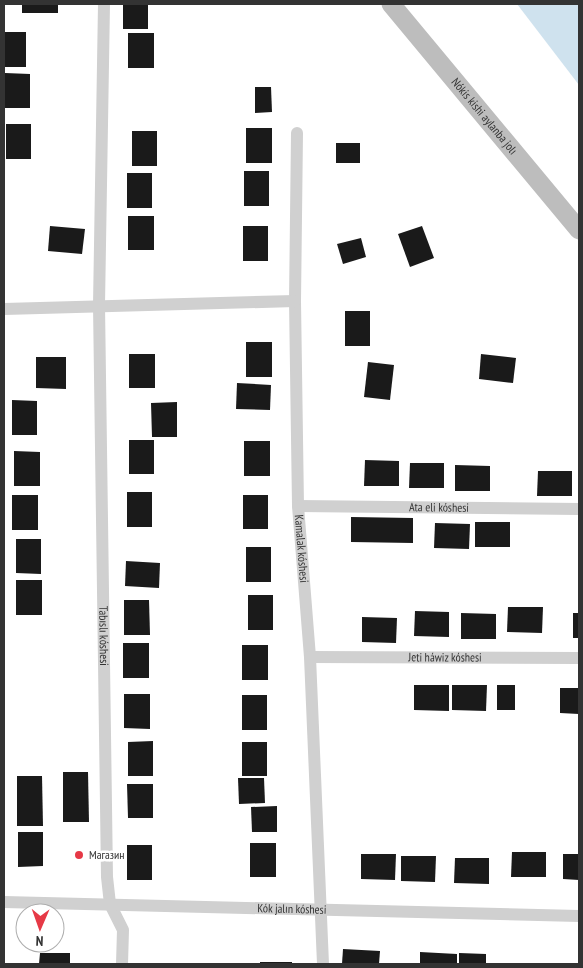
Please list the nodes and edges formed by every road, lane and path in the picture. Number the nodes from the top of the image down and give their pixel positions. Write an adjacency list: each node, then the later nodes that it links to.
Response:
1 (104, 4): 6 (street, Tabıslı kóshesi)
2 (391, 4): 4 (main road, Nókis kishi aylanba jolı)
3 (298, 134): 5 (street, Kamalak kóshesi)
4 (579, 230)
5 (295, 300): 6 (street); 8 (street, Kamalak kóshesi)
6 (99, 305): 7 (street); 13 (street, Tabıslı kóshesi)
7 (4, 309)
8 (298, 506): 9 (street, Ata eli kóshesi); 10 (street, Kamalak kóshesi)
9 (579, 509)
10 (310, 657): 11 (street, Jeti háwiz kóshesi); 14 (street, Kamalak kóshesi)
11 (579, 658)
12 (4, 902): 13 (street, Kók jalın kóshesi)
13 (110, 904): 14 (street, Kók jalın kóshesi); 16 (street, Tabıslı kóshesi)
14 (321, 908): 15 (street, Kók jalın kóshesi); 17 (street, Kamalak kóshesi)
15 (579, 916)
16 (122, 964)
17 (323, 964)

